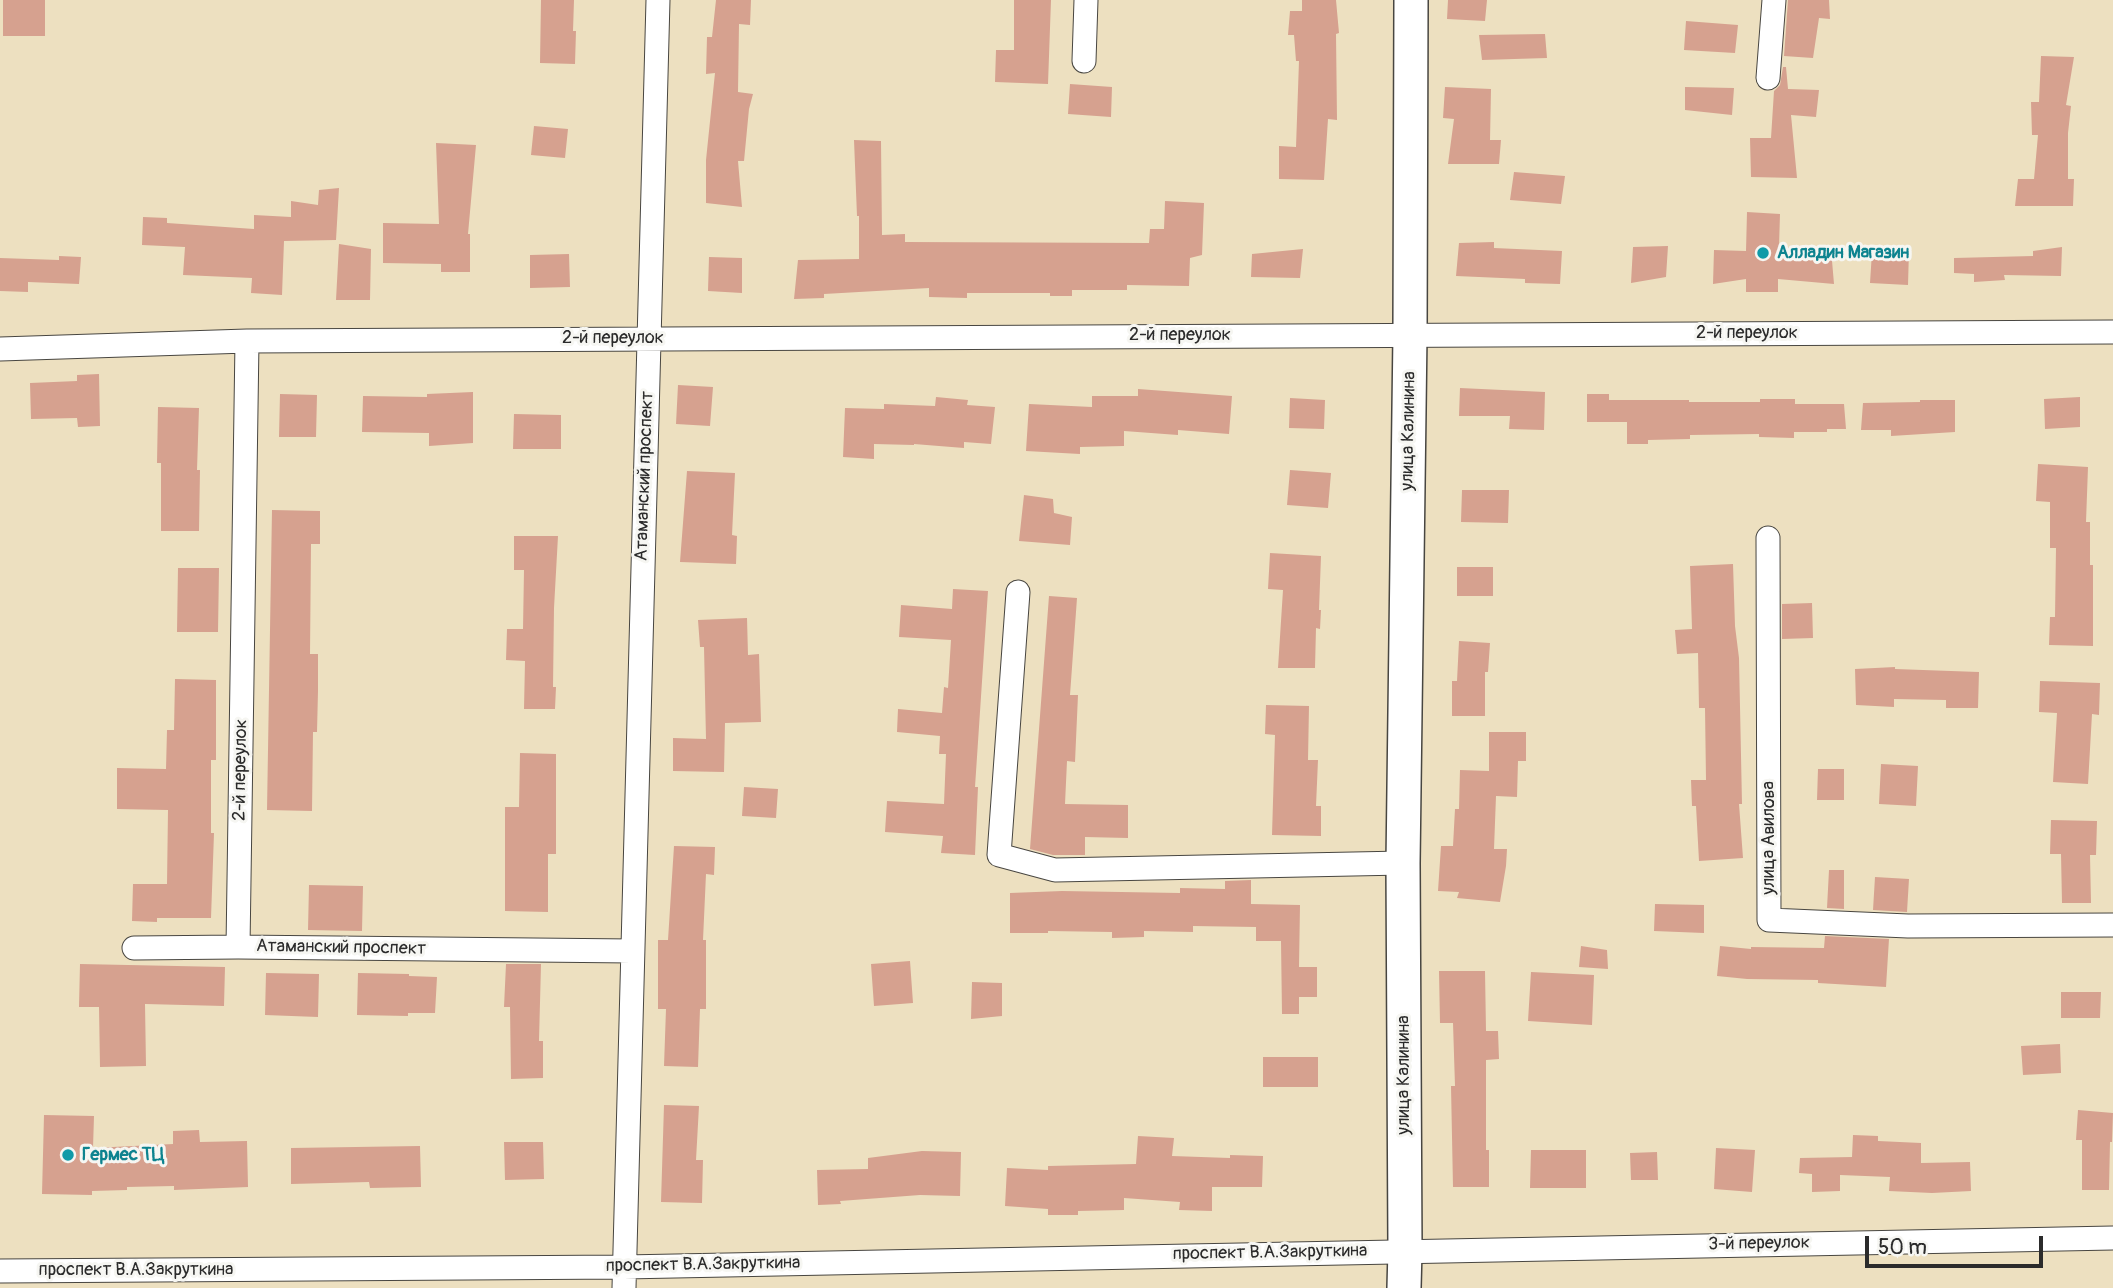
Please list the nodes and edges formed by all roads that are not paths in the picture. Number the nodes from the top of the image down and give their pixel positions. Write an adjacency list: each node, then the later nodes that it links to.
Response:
1 (658, 0): 9 (street, Атаманский проспект)
2 (1086, 0): 5 (street)
3 (1411, 0): 8 (main road, улица Калинина)
4 (1774, 0): 6 (street)
5 (1084, 61)
6 (1769, 78)
7 (2113, 332): 8 (street, 2-й переулок)
8 (1410, 334): 9 (street, 2-й переулок); 14 (main road, улица Калинина)
9 (649, 338): 10 (street, 2-й переулок); 18 (street, Атаманский проспект)
10 (247, 341): 11 (street, 2-й переулок); 16 (street, 2-й переулок)
11 (0, 349)
12 (1768, 538): 15 (street, улица Авилова)
13 (1018, 592): 14 (street)
14 (1403, 863): 20 (main road, улица Калинина)
15 (2113, 925)
16 (238, 947): 17 (street, Атаманский проспект); 18 (street, Атаманский проспект)
17 (134, 948)
18 (632, 951): 22 (street, Атаманский проспект)
19 (2113, 1238): 20 (street, 3-й переулок)
20 (1405, 1251): 22 (street, проспект В.А.Закруткина); 23 (main road, улица Калинина)
21 (0, 1271): 22 (street, проспект В.А.Закруткина)
22 (624, 1277)
23 (1404, 1288)

